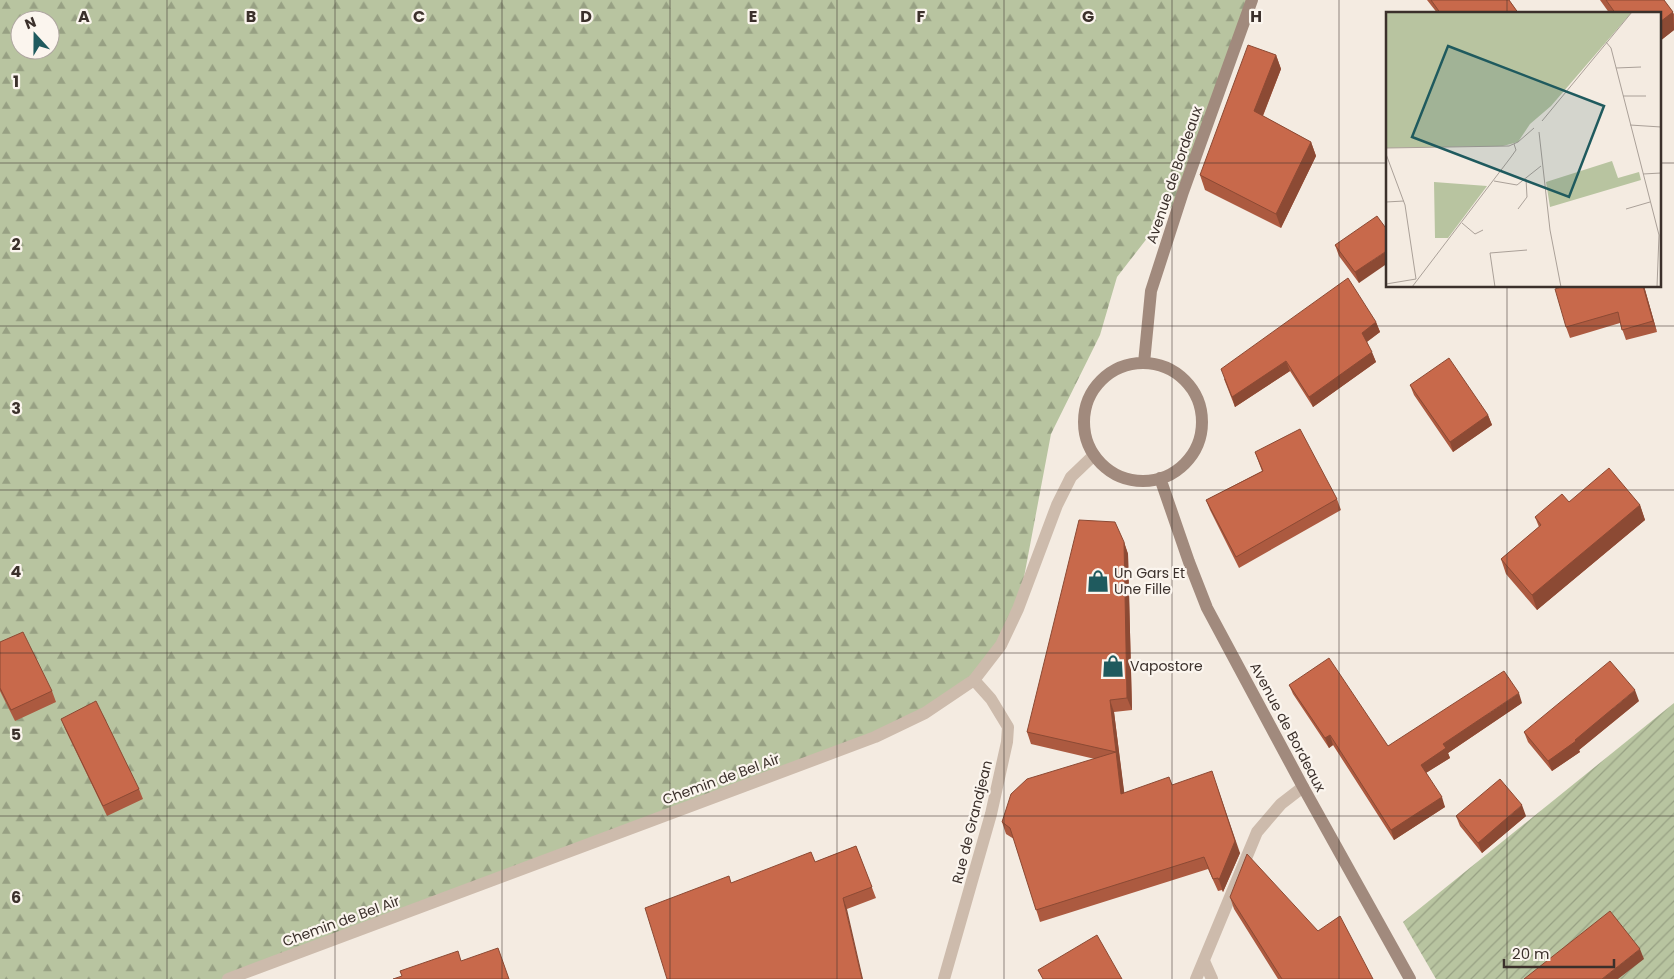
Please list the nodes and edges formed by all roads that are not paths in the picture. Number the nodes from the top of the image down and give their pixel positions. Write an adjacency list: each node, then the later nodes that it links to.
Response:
1 (1252, 0): 2 (main road, Avenue de Bordeaux)
2 (1144, 363): 3 (main road); 4 (main road)
3 (1094, 456): 4 (main road); 5 (street, Chemin de Bel Air)
4 (1160, 478): 6 (main road, Avenue de Bordeaux)
5 (974, 680): 8 (street, Chemin de Bel Air); 9 (street, Rue de Grandjean)
6 (1303, 787): 7 (street); 12 (main road, Avenue de Bordeaux)
7 (1204, 961): 10 (street); 11 (street)
8 (228, 979)
9 (944, 979)
10 (1196, 979)
11 (1212, 979)
12 (1410, 979)

